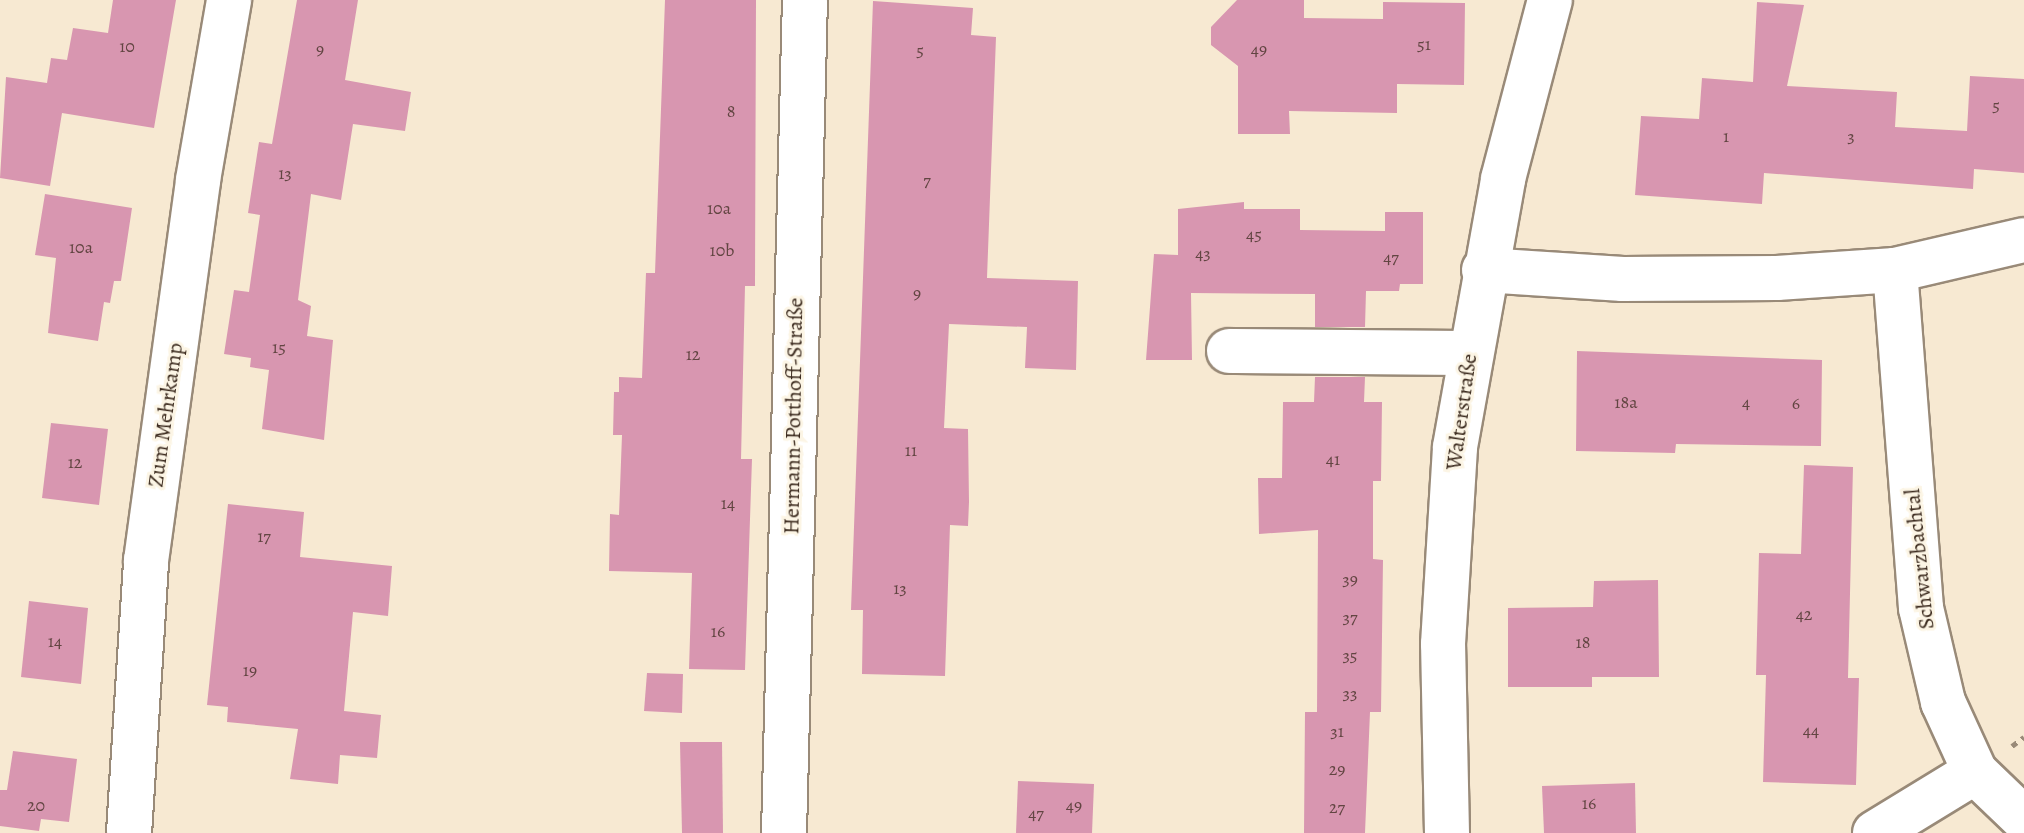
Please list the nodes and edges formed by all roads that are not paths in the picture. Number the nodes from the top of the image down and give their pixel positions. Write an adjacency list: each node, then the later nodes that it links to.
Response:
1 (229, 0): 11 (street, Zum Mehrkamp)
2 (805, 0): 12 (street, Hermann-Potthoff-Straße)
3 (1550, 0): 5 (street, Walterstraße)
4 (2024, 240): 6 (street)
5 (1484, 270): 6 (street); 8 (street, Walterstraße)
6 (1895, 270): 9 (street, Schwarzbachtal)
7 (1229, 351): 8 (street)
8 (1470, 353): 13 (street, Walterstraße)
9 (1975, 772): 10 (street, Schwarzbachtal); 14 (street)
10 (2024, 819)
11 (129, 833)
12 (784, 833)
13 (1447, 833)
14 (1875, 833)

